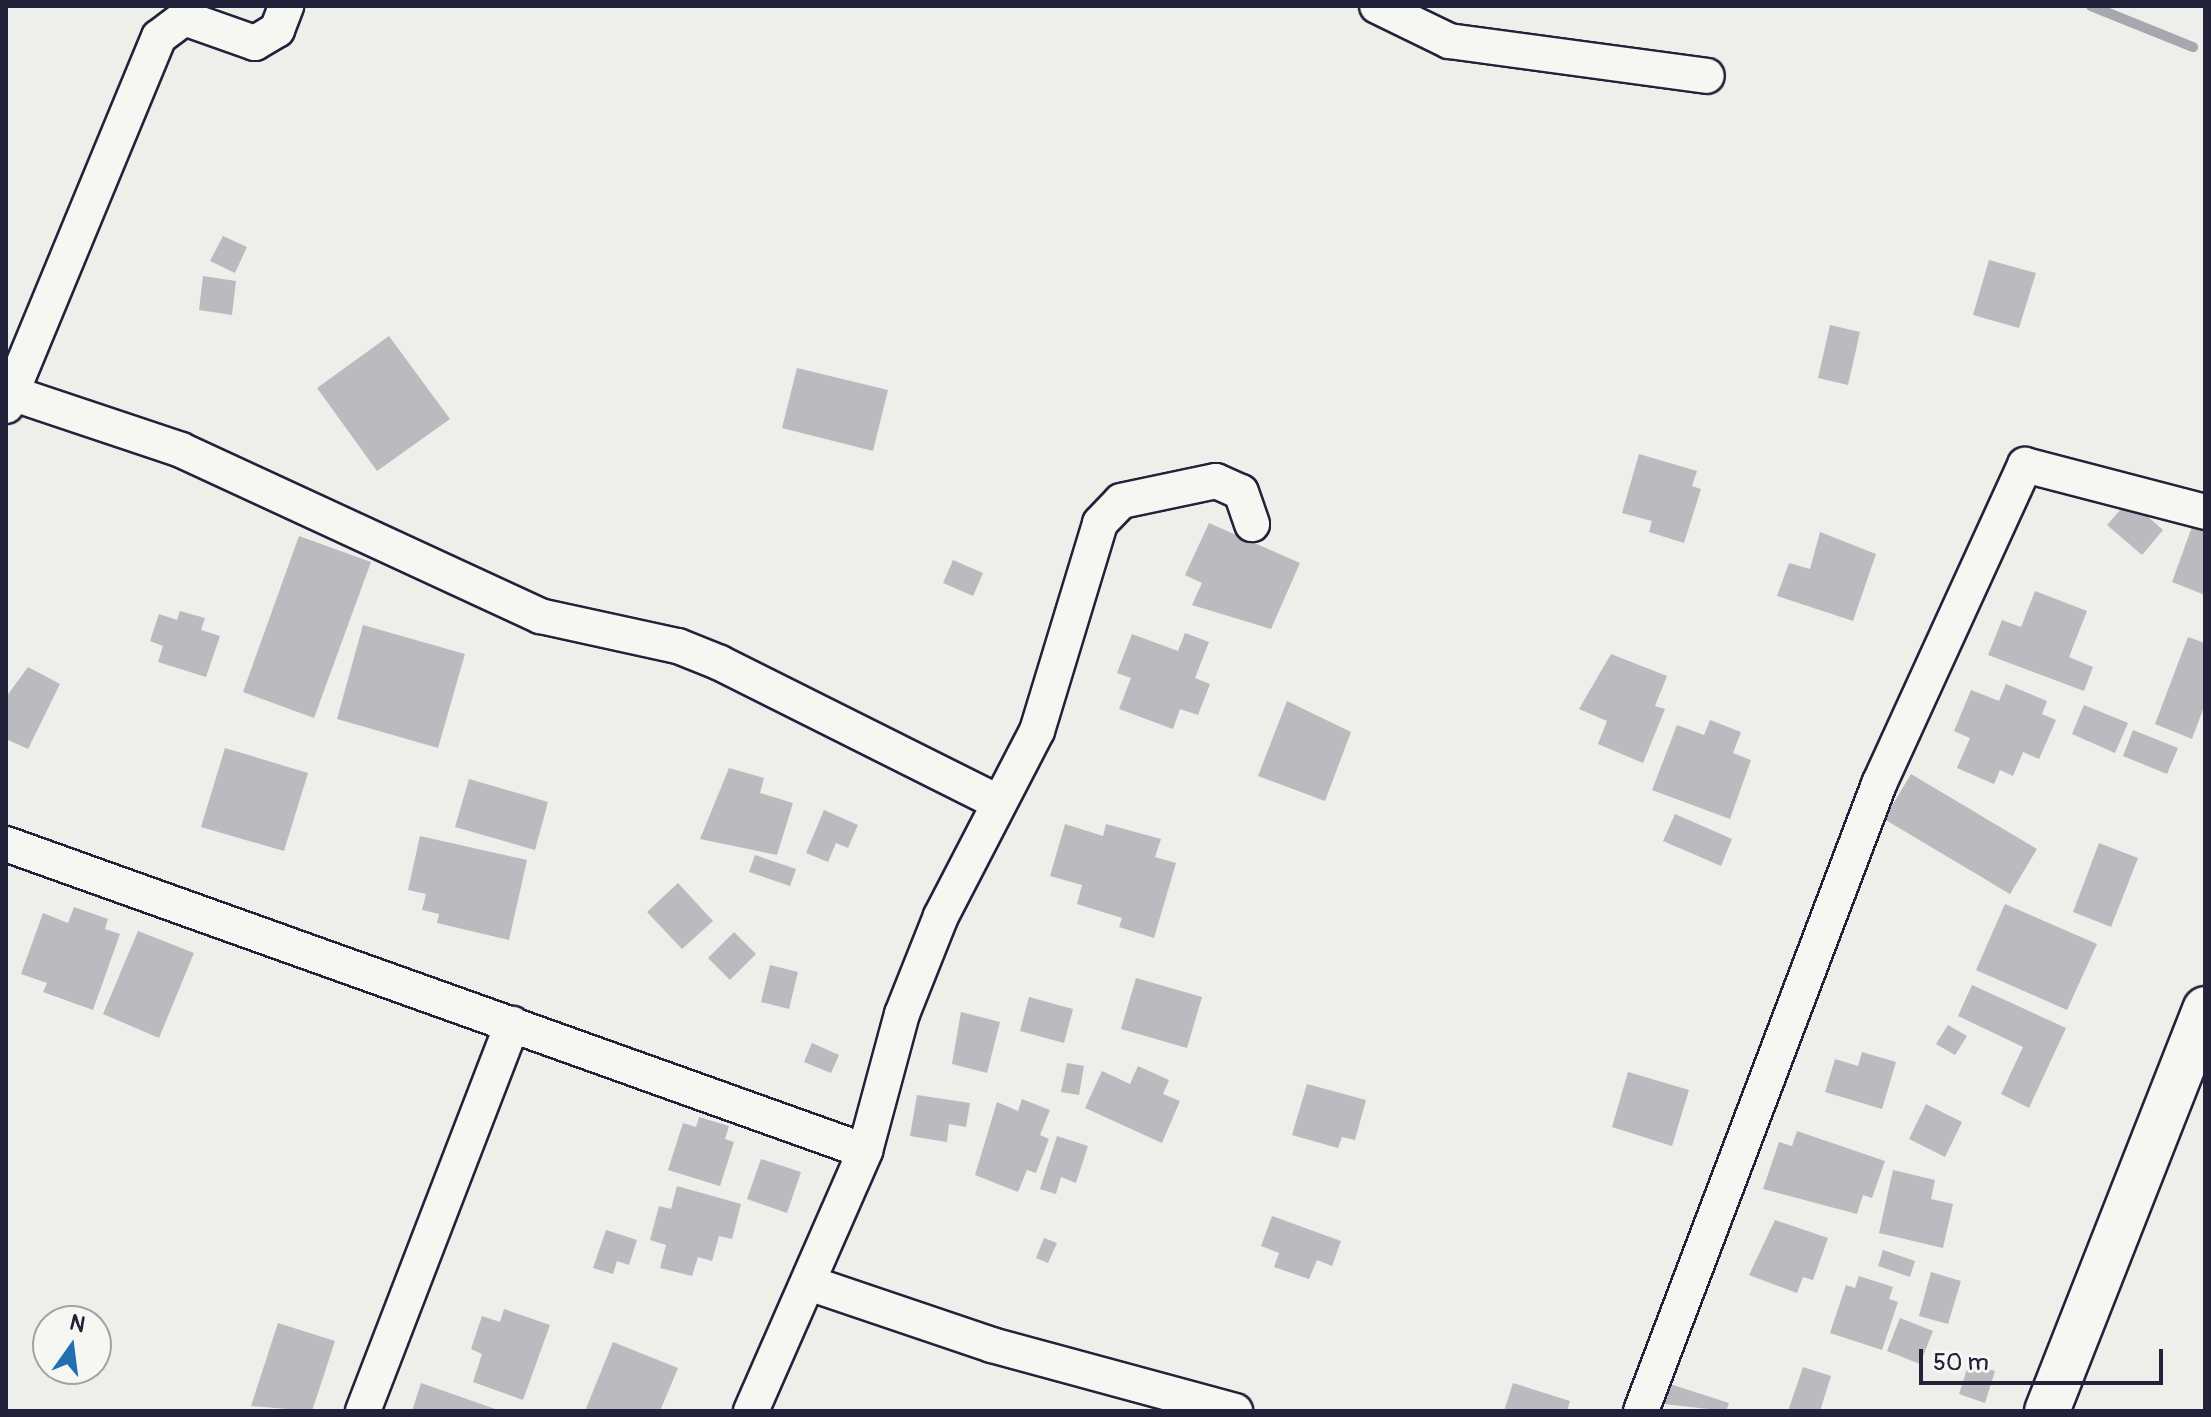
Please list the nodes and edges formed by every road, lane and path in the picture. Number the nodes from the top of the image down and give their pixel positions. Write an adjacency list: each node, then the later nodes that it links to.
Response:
1 (286, 6): 4 (street)
2 (1377, 6): 3 (street)
3 (1707, 76)
4 (9, 400): 7 (street)
5 (2205, 512): 16 (street)
6 (1252, 524): 7 (street)
7 (995, 801): 11 (street)
8 (6, 844): 10 (street)
9 (2205, 1009): 17 (main road)
10 (512, 1024): 11 (street); 13 (street)
11 (865, 1151): 12 (street)
12 (809, 1283): 14 (street); 15 (street)
13 (363, 1411)
14 (751, 1411)
15 (1235, 1411)
16 (1641, 1411)
17 (2047, 1411)

